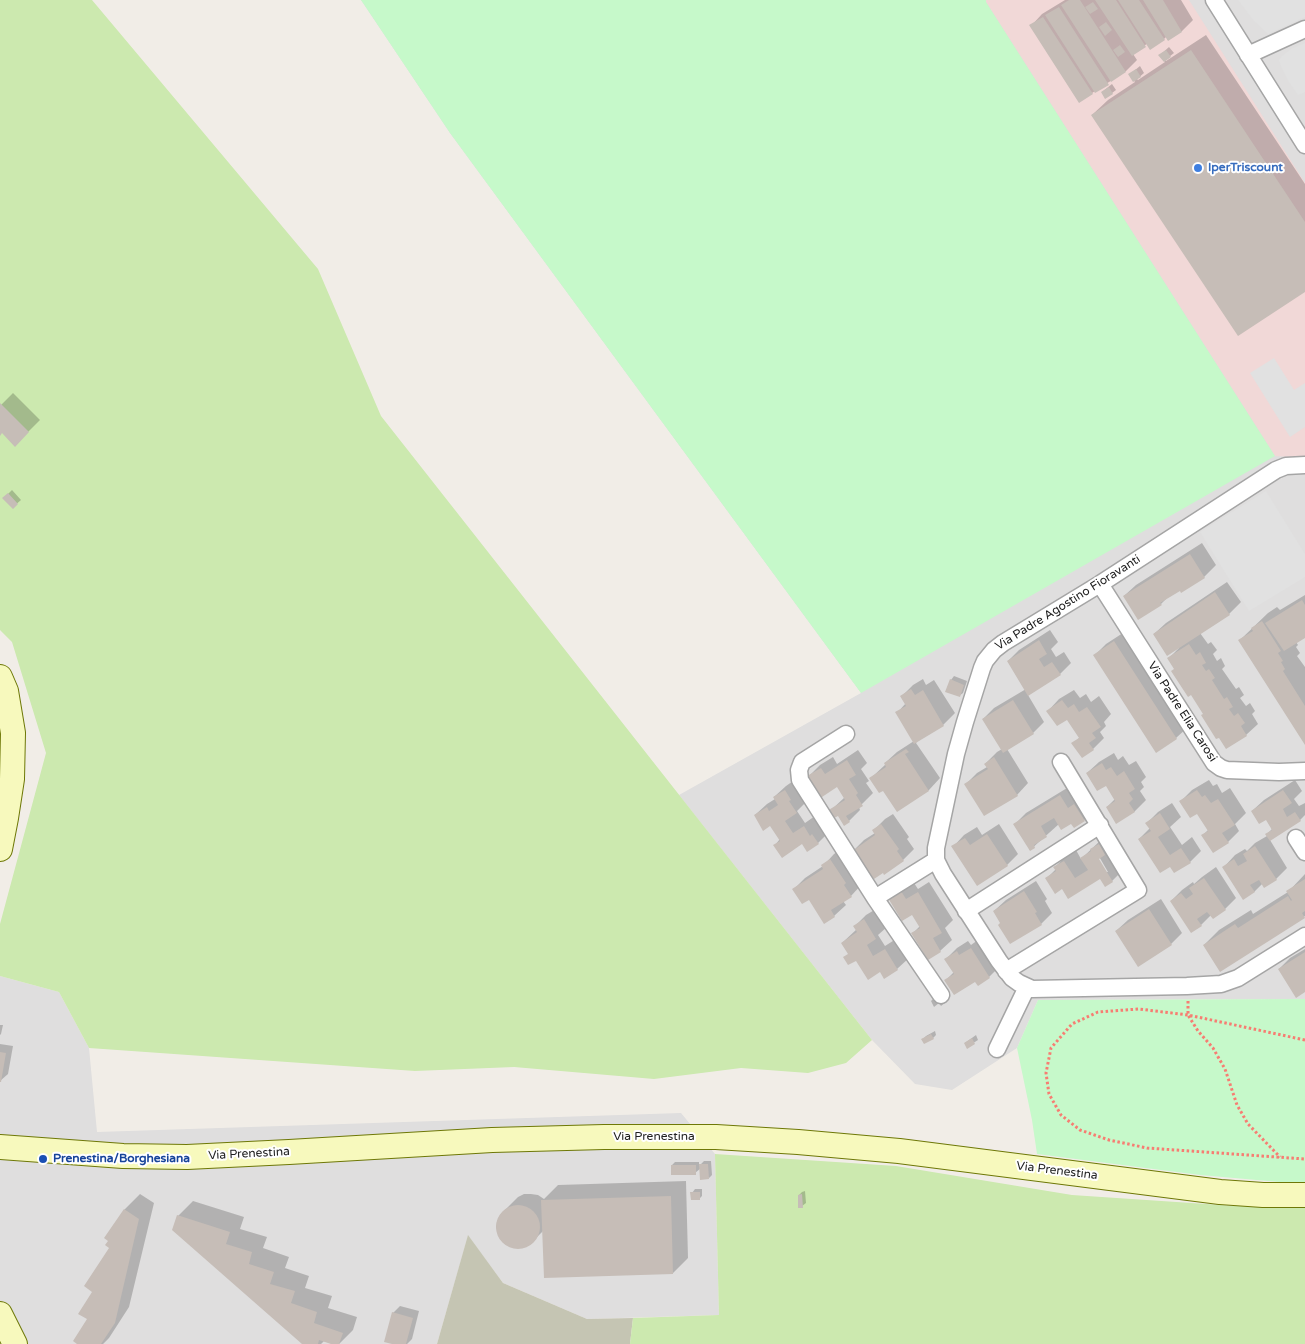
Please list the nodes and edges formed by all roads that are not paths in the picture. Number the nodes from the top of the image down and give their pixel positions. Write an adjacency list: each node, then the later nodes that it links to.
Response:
1 (1214, 0): 3 (street)
2 (1305, 29): 3 (street)
3 (1248, 55): 4 (street)
4 (1305, 145)
5 (1305, 465): 6 (street, Via Padre Agostino Fioravanti)
6 (1100, 584): 10 (street, Via Padre Elia Carosi); 15 (street, Via Padre Agostino Fioravanti)
7 (0, 677): 13 (main road)
8 (846, 734): 16 (street)
9 (1061, 762): 11 (street)
10 (1305, 771)
11 (1100, 825): 17 (street); 19 (street)
12 (1296, 838): 14 (street)
13 (0, 849)
14 (1305, 852)
15 (936, 860): 16 (street); 17 (street)
16 (875, 898): 21 (street)
17 (966, 911): 19 (street)
18 (1305, 936): 20 (street)
19 (1006, 971): 20 (street)
20 (1027, 988): 22 (street)
21 (941, 995)
22 (997, 1049)
23 (0, 1147): 24 (main road, Via Prenestina)
24 (1305, 1195)
25 (0, 1314): 26 (main road)
26 (14, 1344)

